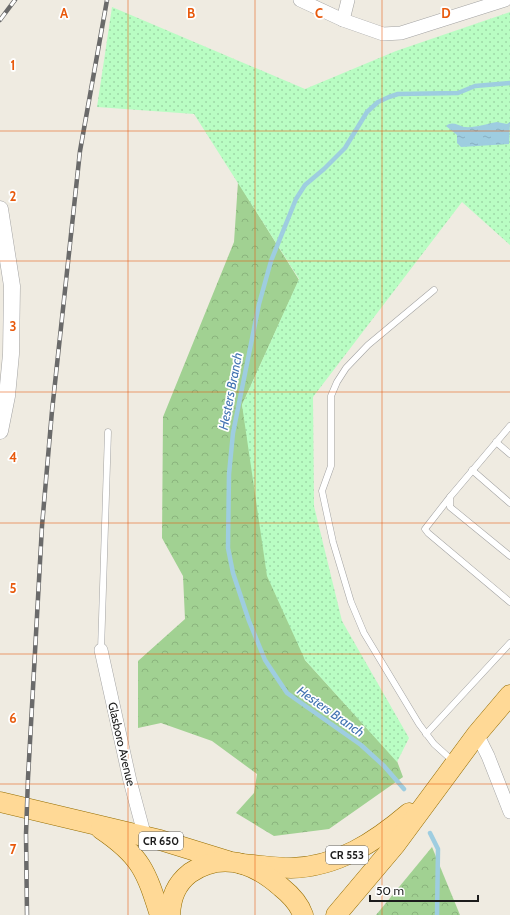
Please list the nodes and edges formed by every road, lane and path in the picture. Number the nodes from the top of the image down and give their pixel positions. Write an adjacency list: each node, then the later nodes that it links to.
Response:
1 (300, 0): 4 (street)
2 (348, 0): 4 (street)
3 (504, 0): 4 (street)
4 (343, 20)
5 (0, 209): 8 (street)
6 (434, 290): 20 (lane)
7 (510, 426): 10 (lane)
8 (0, 431)
9 (108, 432): 18 (lane)
10 (496, 442): 11 (lane); 12 (lane)
11 (510, 454)
12 (472, 470): 13 (lane); 14 (lane)
13 (450, 497): 15 (lane); 16 (lane)
14 (510, 503)
15 (510, 556)
16 (510, 602)
17 (510, 643): 20 (lane)
18 (101, 650): 27 (street, Glasboro Avenue)
19 (510, 696): 21 (main road, CR 553)
20 (426, 734): 22 (lane)
21 (477, 734): 22 (main road, CR 553); 25 (street)
22 (455, 763): 23 (main road, CR 553)
23 (433, 792): 28 (main road, CR 553); 29 (main road, CR 553)
24 (0, 802): 26 (main road, CR 650)
25 (510, 812)
26 (93, 824): 27 (main road, CR 650); 30 (main road, CR 650)
27 (145, 837): 28 (main road, CR 650)
28 (235, 862): 31 (main road); 32 (main road)
29 (339, 914)
30 (160, 915)
31 (170, 915)
32 (303, 915)

